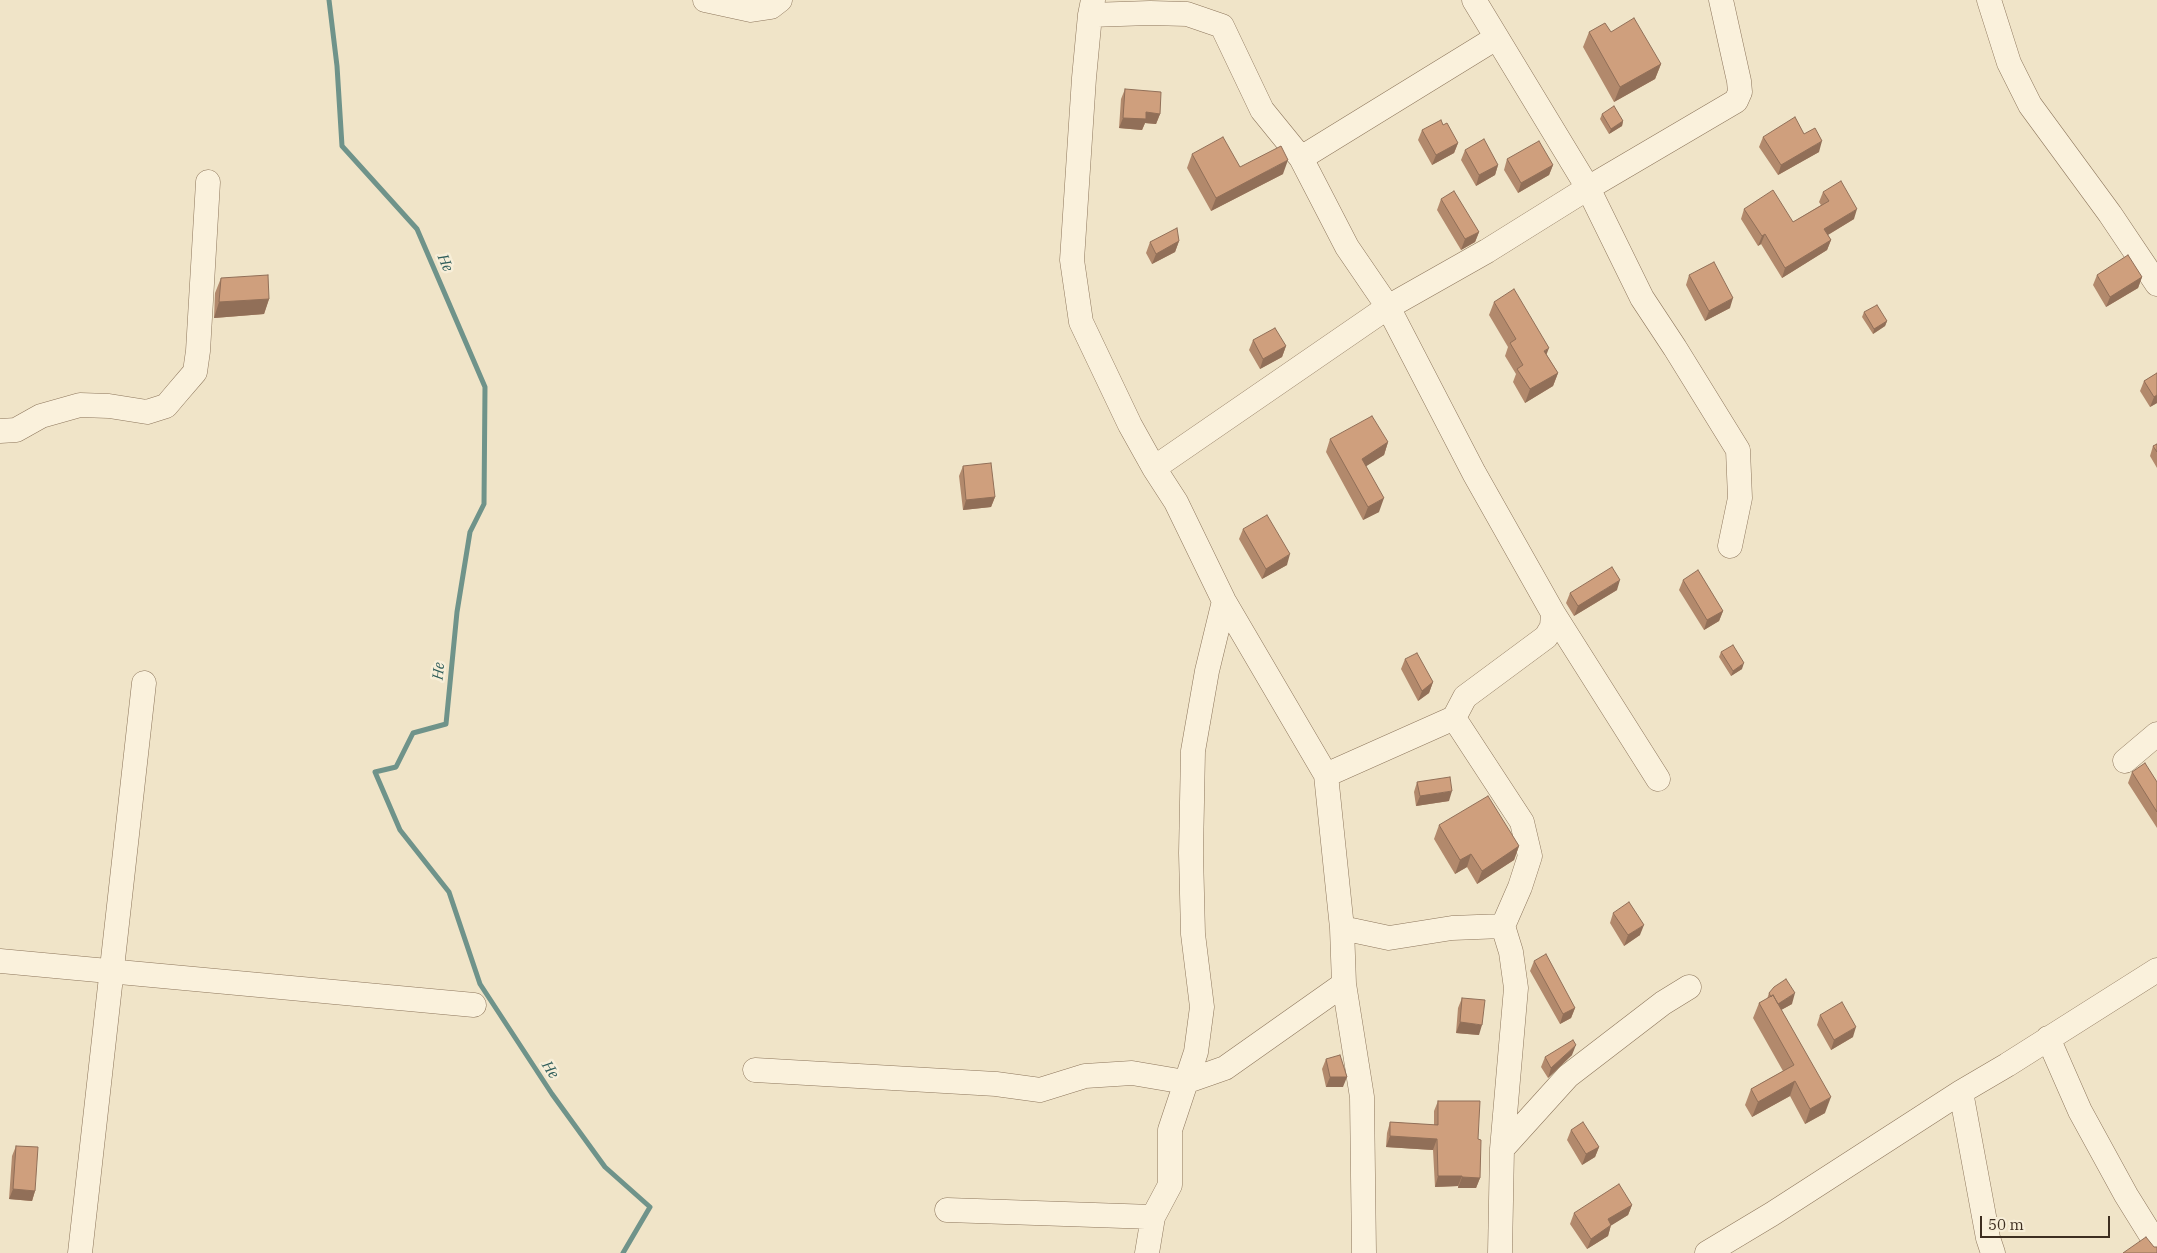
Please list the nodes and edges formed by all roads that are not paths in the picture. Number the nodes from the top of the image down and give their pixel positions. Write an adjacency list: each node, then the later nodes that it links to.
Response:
1 (705, 0): 2 (street)
2 (780, 0)
3 (1474, 0): 7 (street)
4 (1721, 0): 10 (street)
5 (1989, 0): 11 (street)
6 (1091, 8): 8 (street); 14 (street)
7 (1496, 38): 8 (street); 10 (street)
8 (1302, 158): 12 (street)
9 (208, 182): 13 (street)
10 (1588, 188): 12 (street); 15 (street)
11 (2157, 284)
12 (1388, 307): 14 (street); 17 (street)
13 (0, 431)
14 (1154, 468): 16 (street)
15 (1730, 546)
16 (1224, 601): 22 (street); 34 (street)
17 (1553, 613): 19 (street); 23 (street)
18 (144, 683): 28 (street)
19 (1454, 718): 22 (street); 24 (street)
20 (2157, 734): 21 (street)
21 (2125, 761)
22 (1326, 775): 25 (street)
23 (1658, 779)
24 (1503, 926): 25 (street); 36 (street)
25 (1342, 928): 29 (street)
26 (0, 961): 28 (street)
27 (2157, 970): 32 (street)
28 (112, 972): 31 (street); 40 (street)
29 (1344, 984): 34 (street); 42 (street)
30 (1689, 987): 36 (street)
31 (474, 1005)
32 (2048, 1038): 35 (street); 39 (street)
33 (755, 1070): 34 (street)
34 (1185, 1082): 38 (street)
35 (1961, 1092): 44 (street); 45 (street)
36 (1502, 1149): 43 (street)
37 (947, 1210): 38 (street)
38 (1153, 1217): 41 (street)
39 (2157, 1245)
40 (80, 1253)
41 (1147, 1253)
42 (1364, 1253)
43 (1500, 1253)
44 (1707, 1253)
45 (1993, 1253)

